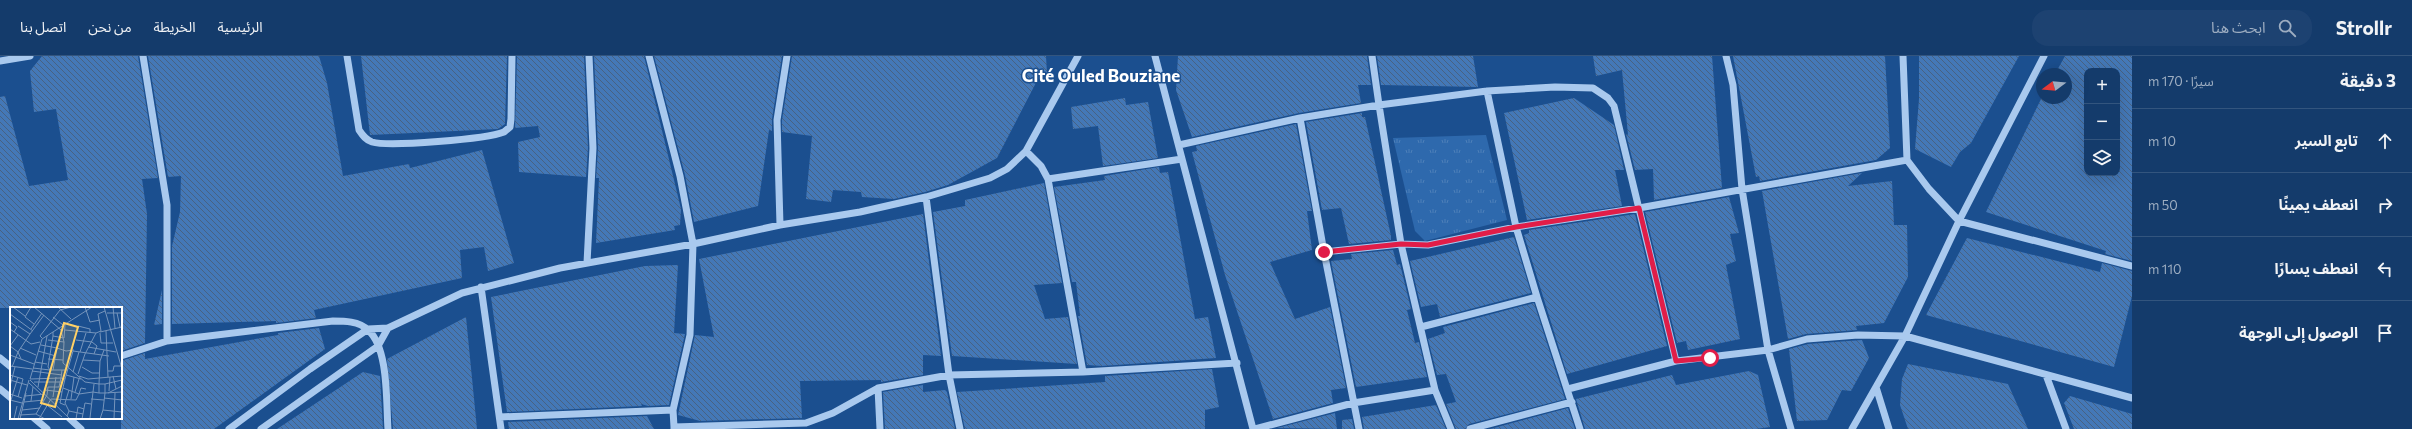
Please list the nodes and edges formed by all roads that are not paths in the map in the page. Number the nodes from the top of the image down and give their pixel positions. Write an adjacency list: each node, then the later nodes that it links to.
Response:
1 (30, 56): 14 (street)
2 (143, 56): 40 (street)
3 (347, 56): 4 (street)
4 (512, 56)
5 (589, 56): 32 (street)
6 (649, 56): 29 (street)
7 (786, 56): 27 (street)
8 (1078, 56): 19 (street)
9 (1155, 56): 18 (street)
10 (1372, 56): 16 (street)
11 (1726, 56): 23 (street)
12 (1903, 56): 21 (street)
13 (2044, 56): 26 (street)
14 (0, 61)
15 (1487, 91): 16 (street); 25 (street); 28 (street)
16 (1379, 105): 17 (street); 30 (street)
17 (1300, 118): 18 (street); 31 (street)
18 (1180, 145): 20 (street)
19 (1026, 151): 22 (street); 24 (street)
20 (1182, 159): 22 (street); 46 (street)
21 (1908, 160): 23 (street); 26 (street)
22 (1048, 179): 48 (street)
23 (1742, 189): 25 (street); 42 (street)
24 (926, 197): 27 (street); 49 (street)
25 (1639, 208): 28 (street); 45 (street)
26 (1959, 221): 33 (street); 39 (street)
27 (780, 225): 29 (street)
28 (1516, 227): 30 (street); 35 (street)
29 (693, 244): 32 (street); 60 (street)
30 (1401, 244): 31 (street); 36 (street)
31 (1324, 252): 59 (street)
32 (587, 263): 34 (street)
33 (2132, 266)
34 (481, 287): 37 (street); 61 (street)
35 (1537, 297): 36 (street); 54 (street)
36 (1421, 327): 55 (street)
37 (388, 328): 38 (street); 41 (street)
38 (368, 329): 40 (street); 41 (street); 67 (street)
39 (1905, 336): 42 (street); 50 (street); 51 (street)
40 (167, 341): 43 (street)
41 (378, 346): 68 (street); 69 (street)
42 (1768, 350): 45 (street); 78 (street)
43 (122, 356)
44 (0, 358): 47 (street)
45 (1676, 361): 54 (street)
46 (1237, 363): 48 (street); 73 (street)
47 (10, 366)
48 (1083, 372): 49 (street)
49 (949, 375): 52 (street); 72 (street)
50 (2046, 375): 57 (street); 81 (street)
51 (1876, 387): 79 (street); 80 (street)
52 (878, 388): 64 (street); 71 (street)
53 (0, 389): 56 (street)
54 (1568, 389): 58 (street)
55 (1435, 390): 59 (street); 75 (street)
56 (10, 397)
57 (2132, 398)
58 (1572, 402): 76 (street); 77 (street)
59 (1353, 403): 73 (street); 74 (street)
60 (674, 410): 61 (street); 64 (street)
61 (500, 417): 70 (street)
62 (35, 419): 65 (street)
63 (70, 419): 66 (street)
64 (674, 428)
65 (47, 429)
66 (81, 429)
67 (229, 429)
68 (261, 429)
69 (388, 429)
70 (501, 429)
71 (880, 429)
72 (960, 429)
73 (1254, 429)
74 (1359, 429)
75 (1450, 429)
76 (1470, 429)
77 (1580, 429)
78 (1791, 429)
79 (1852, 429)
80 (1889, 429)
81 (2066, 429)

